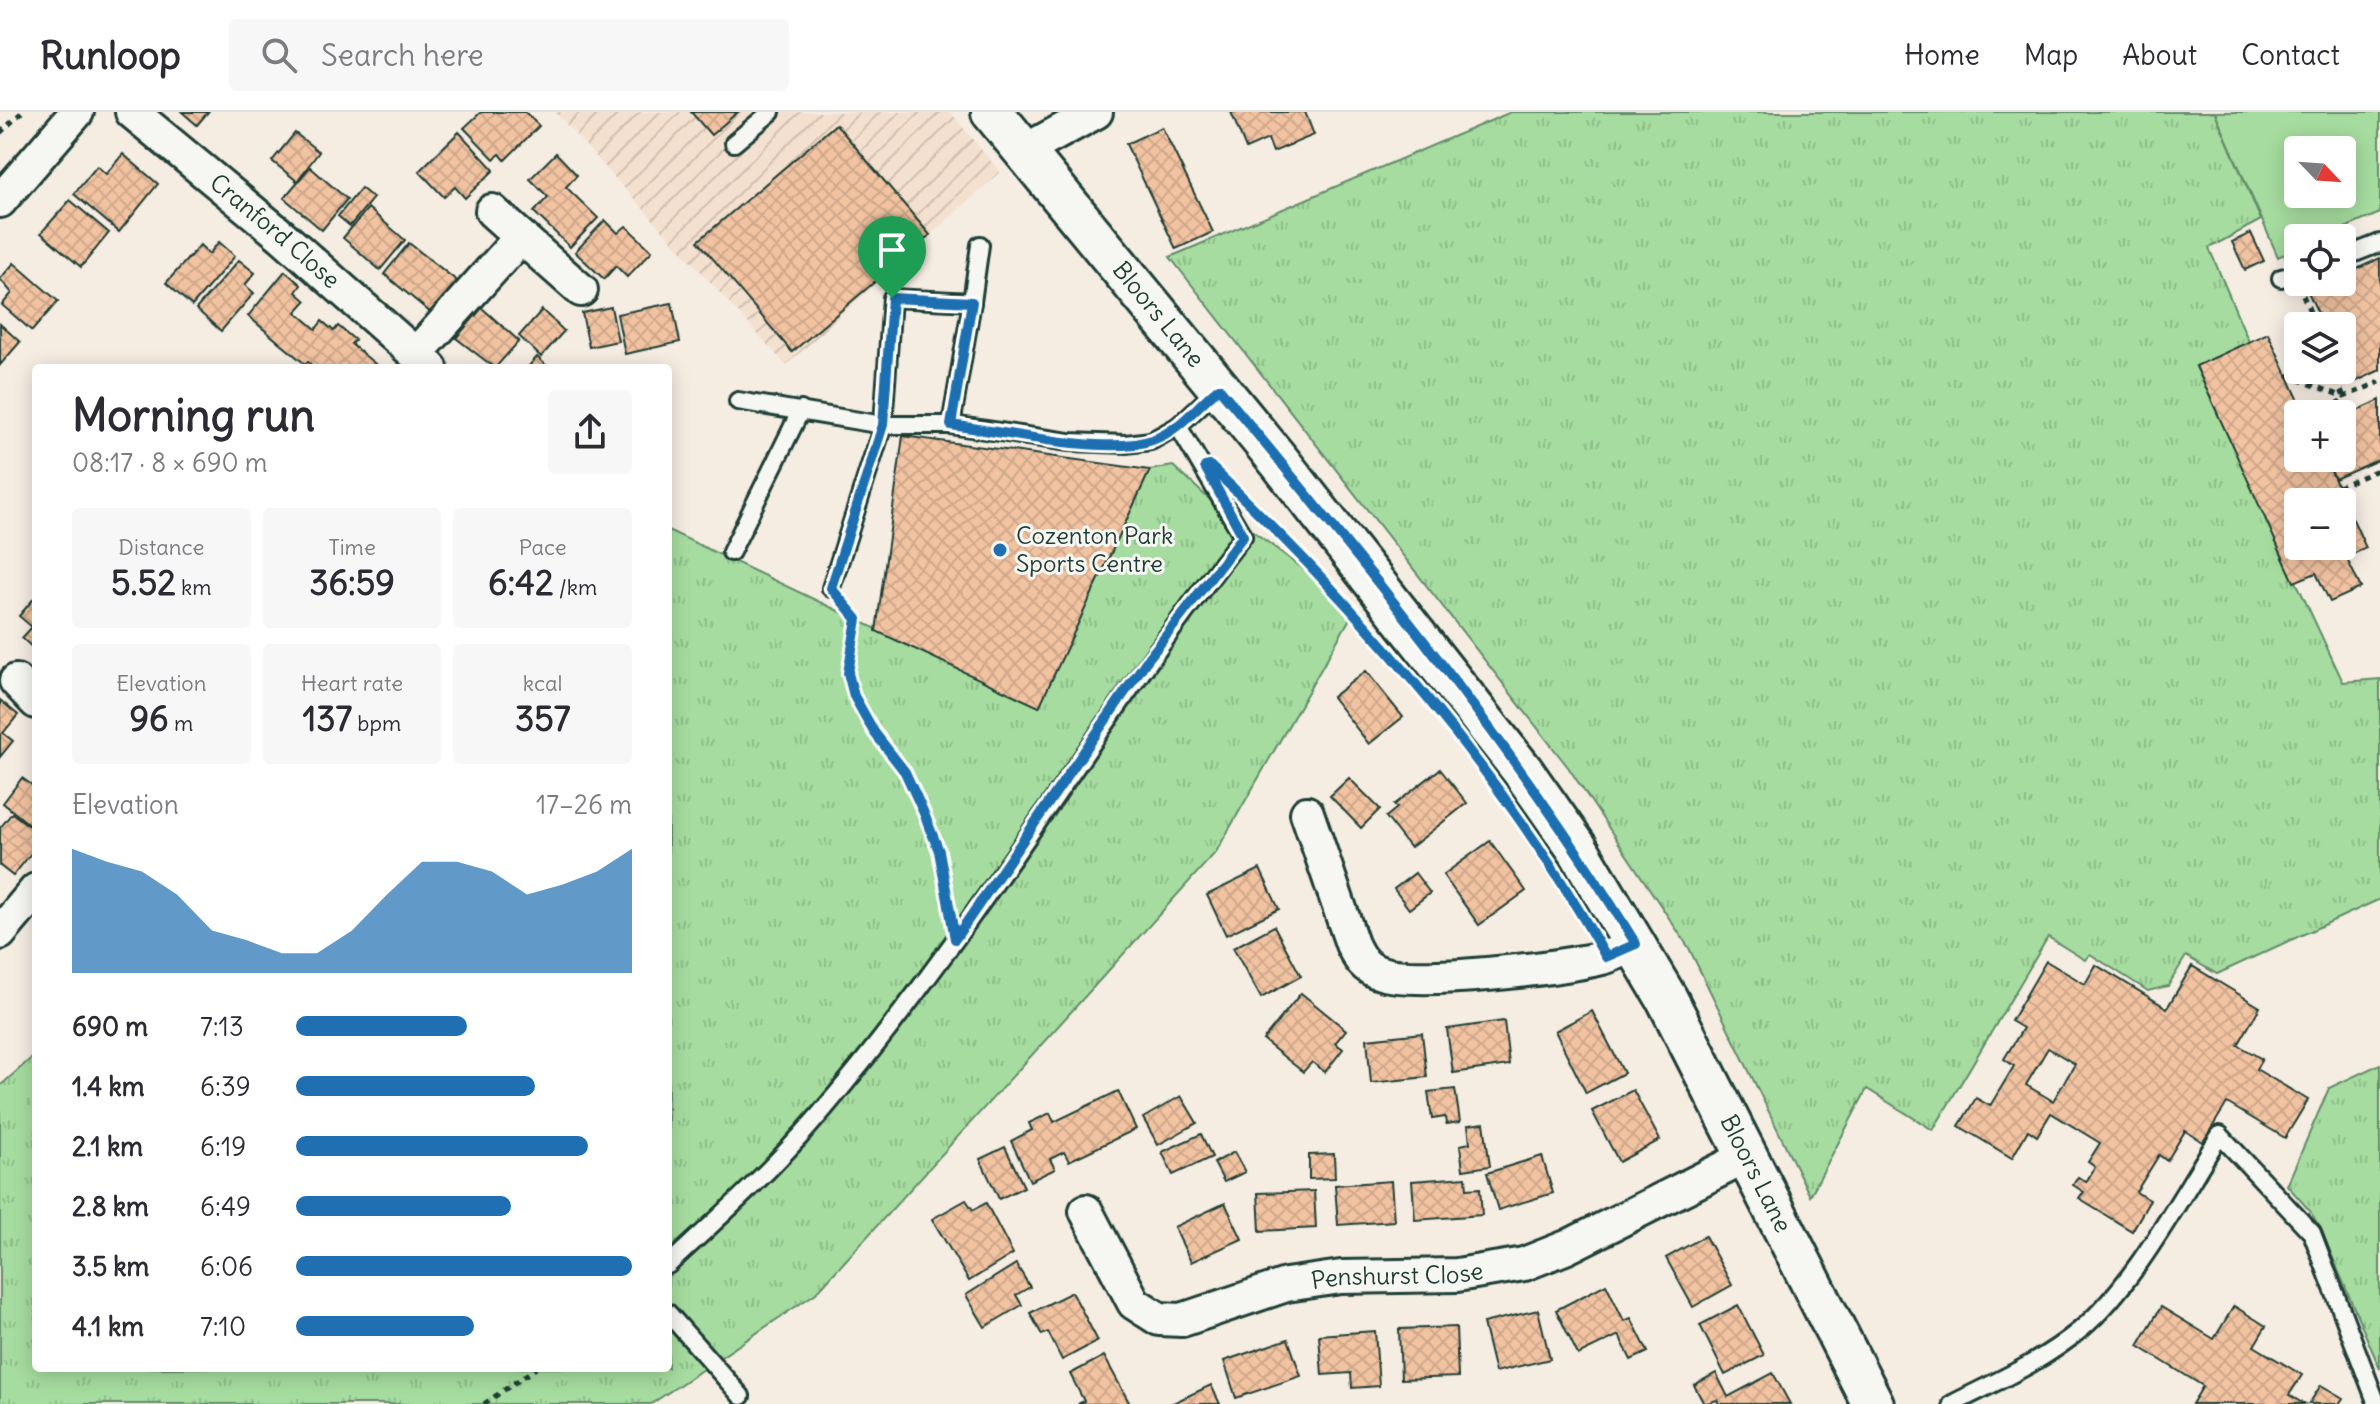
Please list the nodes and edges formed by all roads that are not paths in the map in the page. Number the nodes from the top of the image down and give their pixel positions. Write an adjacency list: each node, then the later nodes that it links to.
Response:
1 (77, 112): 8 (street)
2 (132, 112): 16 (street, Cranford Close)
3 (771, 112): 6 (lane)
4 (992, 112): 7 (street, Bloors Lane)
5 (1096, 112): 7 (street)
6 (734, 143)
7 (1026, 150): 17 (street, Bloors Lane)
8 (0, 201)
9 (492, 211): 10 (street)
10 (521, 237): 14 (street); 16 (street, Cranford Close)
11 (2380, 243): 13 (lane)
12 (980, 245): 15 (lane)
13 (2356, 252)
14 (581, 290)
15 (972, 302): 20 (lane); 21 (lane)
16 (423, 361)
17 (1219, 388): 22 (lane); 28 (street, Bloors Lane)
18 (738, 401): 19 (lane)
19 (801, 410): 20 (lane); 23 (lane)
20 (883, 425): 21 (lane); 24 (lane)
21 (951, 425): 22 (lane)
22 (1178, 426): 31 (lane)
23 (731, 552)
24 (831, 588)
25 (1307, 813): 28 (street)
26 (32, 895): 27 (street)
27 (0, 933)
28 (1636, 944): 29 (street, Bloors Lane)
29 (1748, 1156): 30 (street, Penshurst Close); 34 (street, Bloors Lane)
30 (1086, 1211)
31 (672, 1261)
32 (672, 1318): 33 (lane)
33 (741, 1396)
34 (1873, 1404)
35 (1952, 1404): 36 (lane)
36 (2377, 1404)

